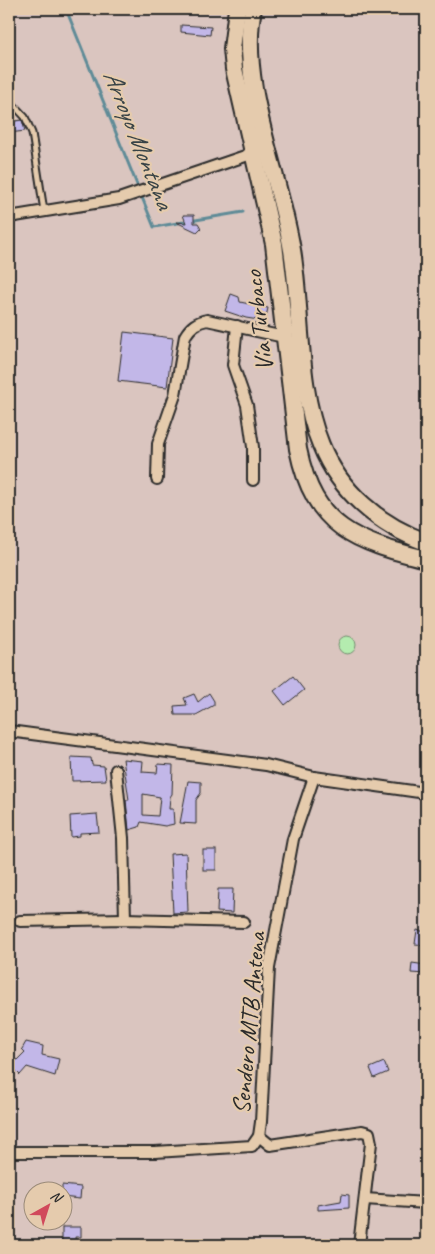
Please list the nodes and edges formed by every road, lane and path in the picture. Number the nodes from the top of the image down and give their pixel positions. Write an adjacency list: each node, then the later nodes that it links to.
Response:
1 (237, 9): 4 (highway, Vía Turbaco)
2 (253, 9): 11 (highway, Vía Turbaco)
3 (9, 100): 5 (lane)
4 (254, 153): 5 (street); 8 (highway, Vía Turbaco)
5 (44, 211): 6 (street)
6 (9, 217)
7 (237, 326): 8 (street); 9 (street); 10 (street)
8 (284, 337): 12 (highway, Vía Turbaco)
9 (158, 479)
10 (253, 480)
11 (426, 542)
12 (426, 559)
13 (9, 731): 15 (street)
14 (116, 770): 17 (street)
15 (314, 776): 16 (street); 20 (street, Sendero MTB Antena)
16 (426, 793)
17 (125, 919): 18 (street); 19 (street)
18 (20, 921)
19 (244, 922)
20 (259, 1136): 21 (street, Sendero MTB Antena); 22 (street)
21 (9, 1152)
22 (365, 1199): 23 (street); 24 (street)
23 (426, 1203)
24 (360, 1245)

